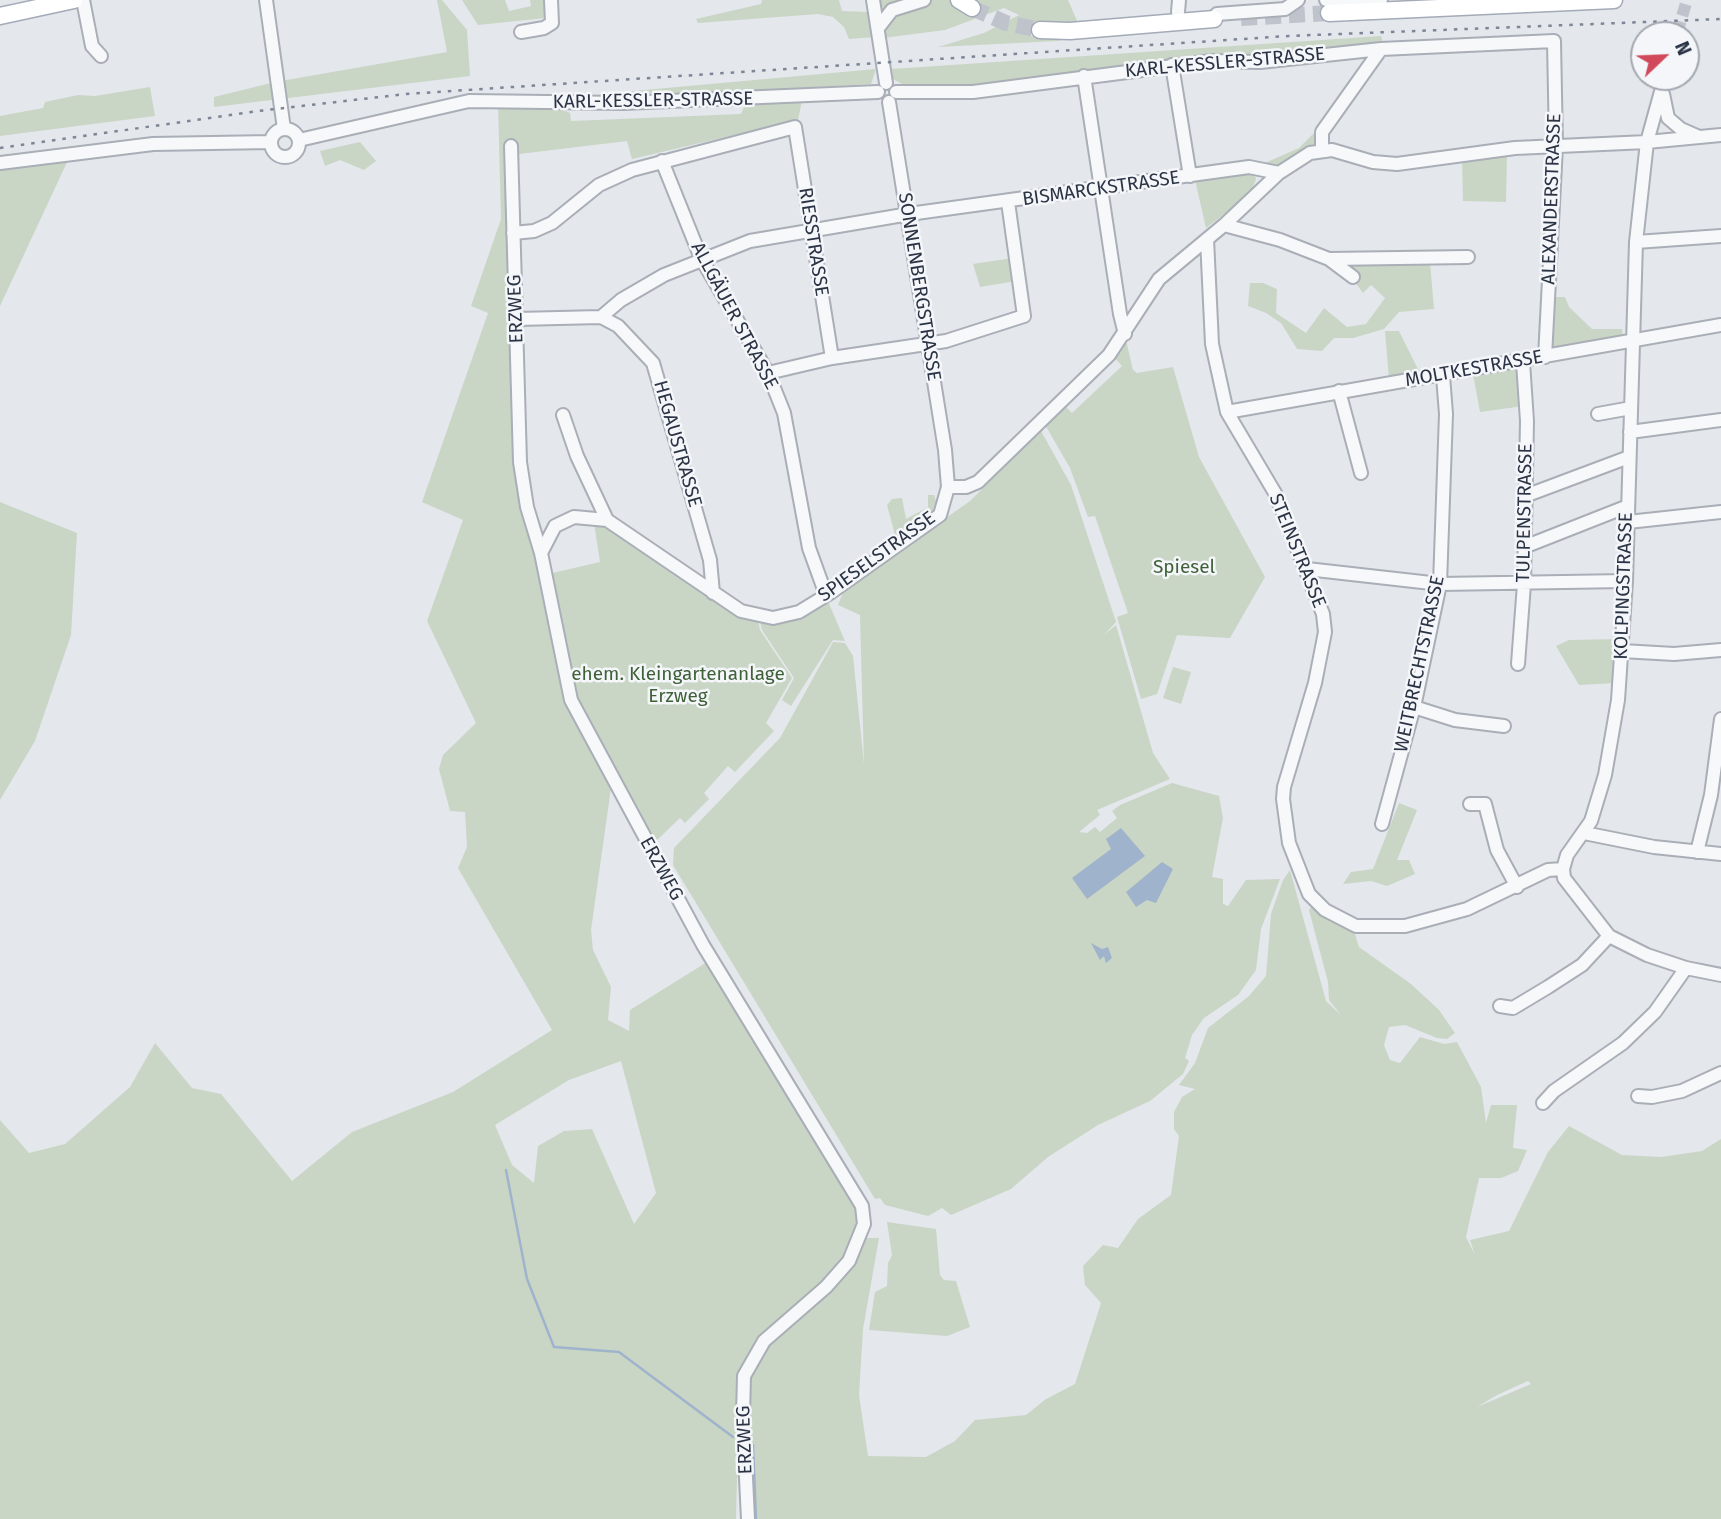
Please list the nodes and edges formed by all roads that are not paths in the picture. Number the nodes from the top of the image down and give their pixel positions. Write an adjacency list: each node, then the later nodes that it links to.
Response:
1 (74, 0): 11 (main road)
2 (83, 0): 18 (street)
3 (266, 0): 26 (street)
4 (551, 0): 15 (street)
5 (873, 0): 13 (street)
6 (924, 0): 13 (street)
7 (1298, 0): 12 (street)
8 (1381, 0): 10 (street)
9 (1614, 0): 10 (main road)
10 (1328, 7)
11 (0, 16)
12 (1215, 17): 14 (main road)
13 (878, 28): 21 (street)
14 (1040, 30)
15 (521, 32)
16 (1554, 41): 17 (street, KARL-KESSLER-STRASSE); 33 (street, ALEXANDERSTRASSE)
17 (1381, 49): 19 (street, KARL-KESSLER-STRASSE); 34 (street)
18 (100, 56)
19 (1172, 65): 20 (street, KARL-KESSLER-STRASSE); 38 (street)
20 (1084, 76): 24 (street, KARL-KESSLER-STRASSE); 39 (street)
21 (882, 88): 24 (street); 29 (street, KARL-KESSLER-STRASSE)
22 (1661, 91): 31 (street, KOLPINGSTRASSE)
23 (1665, 91): 28 (street)
24 (893, 97): 41 (street, SONNENBERGSTRASSE)
25 (795, 127): 35 (street, KARL-KESSLER-STRASSE); 43 (street, RIESSTRASSE)
26 (284, 129): 29 (street); 30 (street)
27 (1721, 135): 28 (street)
28 (1697, 136): 31 (street)
29 (299, 140): 30 (street)
30 (271, 142): 36 (street)
31 (1647, 142): 33 (street); 47 (street, KOLPINGSTRASSE)
32 (510, 146): 44 (street, ERZWEG)
33 (1556, 146): 34 (street); 58 (street, ALEXANDERSTRASSE)
34 (1322, 149): 37 (street)
35 (662, 161): 44 (street, KARL-KESSLER-STRASSE); 49 (street, ALLGÄUER STRASSE)
36 (0, 163)
37 (1279, 173): 38 (street, BISMARCKSTRASSE); 42 (street, SPIESELSTRASSE)
38 (1190, 176): 39 (street, BISMARCKSTRASSE)
39 (1101, 189): 40 (street, BISMARCKSTRASSE); 55 (street)
40 (1008, 202): 41 (street, BISMARCKSTRASSE); 57 (street)
41 (909, 214): 43 (street, BISMARCKSTRASSE); 57 (street, SONNENBERGSTRASSE)
42 (1224, 225): 46 (street, SPIESELSTRASSE); 50 (street)
43 (811, 230): 49 (street, BISMARCKSTRASSE); 59 (street, RIESSTRASSE)
44 (513, 233): 53 (street, ERZWEG)
45 (1721, 236): 47 (street)
46 (1207, 239): 55 (street, SPIESELSTRASSE); 65 (street, STEINSTRASSE)
47 (1636, 242): 56 (street, KOLPINGSTRASSE)
48 (1468, 257): 50 (street)
49 (701, 258): 52 (street, BISMARCKSTRASSE); 61 (street, ALLGÄUER STRASSE)
50 (1329, 259): 51 (street)
51 (1353, 277)
52 (601, 317): 53 (street); 84 (street, HEGAUSTRASSE)
53 (517, 319): 79 (street, ERZWEG)
54 (1721, 325): 56 (street, MOLTKESTRASSE)
55 (1125, 334): 72 (street, SPIESELSTRASSE)
56 (1634, 340): 58 (street, MOLTKESTRASSE); 64 (street, KOLPINGSTRASSE)
57 (928, 344): 59 (street); 72 (street, SONNENBERGSTRASSE)
58 (1545, 357): 60 (street, MOLTKESTRASSE)
59 (832, 358): 61 (street)
60 (1523, 362): 62 (street, MOLTKESTRASSE); 73 (street, TULPENSTRASSE)
61 (768, 373): 85 (street, ALLGÄUER STRASSE)
62 (1443, 376): 63 (street, MOLTKESTRASSE); 82 (street, WEITBRECHTSTRASSE)
63 (1339, 391): 65 (street, MOLTKESTRASSE); 71 (street)
64 (1631, 408): 66 (street); 69 (street, KOLPINGSTRASSE)
65 (1227, 412): 80 (street, STEINSTRASSE)
66 (1598, 414)
67 (563, 415): 76 (street)
68 (1721, 420): 69 (street)
69 (1630, 432): 70 (street, KOLPINGSTRASSE)
70 (1629, 457): 73 (street); 74 (street, KOLPINGSTRASSE)
71 (1361, 473)
72 (948, 487): 85 (street, SPIESELSTRASSE)
73 (1525, 496): 78 (street, TULPENSTRASSE)
74 (1628, 506): 77 (street, KOLPINGSTRASSE); 78 (street)
75 (1721, 512): 77 (street)
76 (607, 520): 79 (street); 84 (street, SPIESELSTRASSE)
77 (1628, 523): 81 (street, KOLPINGSTRASSE)
78 (1524, 547): 83 (street, TULPENSTRASSE)
79 (541, 553): 106 (street, ERZWEG)
80 (1307, 569): 82 (street); 98 (street, STEINSTRASSE)
81 (1626, 581): 83 (street); 87 (street, KOLPINGSTRASSE)
82 (1440, 584): 83 (street); 89 (street, WEITBRECHTSTRASSE)
83 (1524, 584): 88 (street, TULPENSTRASSE)
84 (713, 593): 85 (street, SPIESELSTRASSE)
85 (826, 595)
86 (1721, 650): 87 (street)
87 (1622, 651): 94 (street, KOLPINGSTRASSE)
88 (1518, 664)
89 (1414, 707): 91 (street); 93 (street, WEITBRECHTSTRASSE)
90 (1721, 719): 95 (street)
91 (1504, 726)
92 (1470, 804): 98 (street)
93 (1382, 824)
94 (1584, 833): 95 (street); 97 (street, KOLPINGSTRASSE)
95 (1697, 852): 96 (street)
96 (1721, 854)
97 (1563, 869): 98 (street); 99 (street)
98 (1517, 887)
99 (1609, 936): 100 (street); 102 (street)
100 (1686, 968): 101 (street); 105 (street)
101 (1721, 975)
102 (1500, 1006)
103 (1721, 1073): 104 (street)
104 (1638, 1096)
105 (1543, 1103)
106 (748, 1519)

